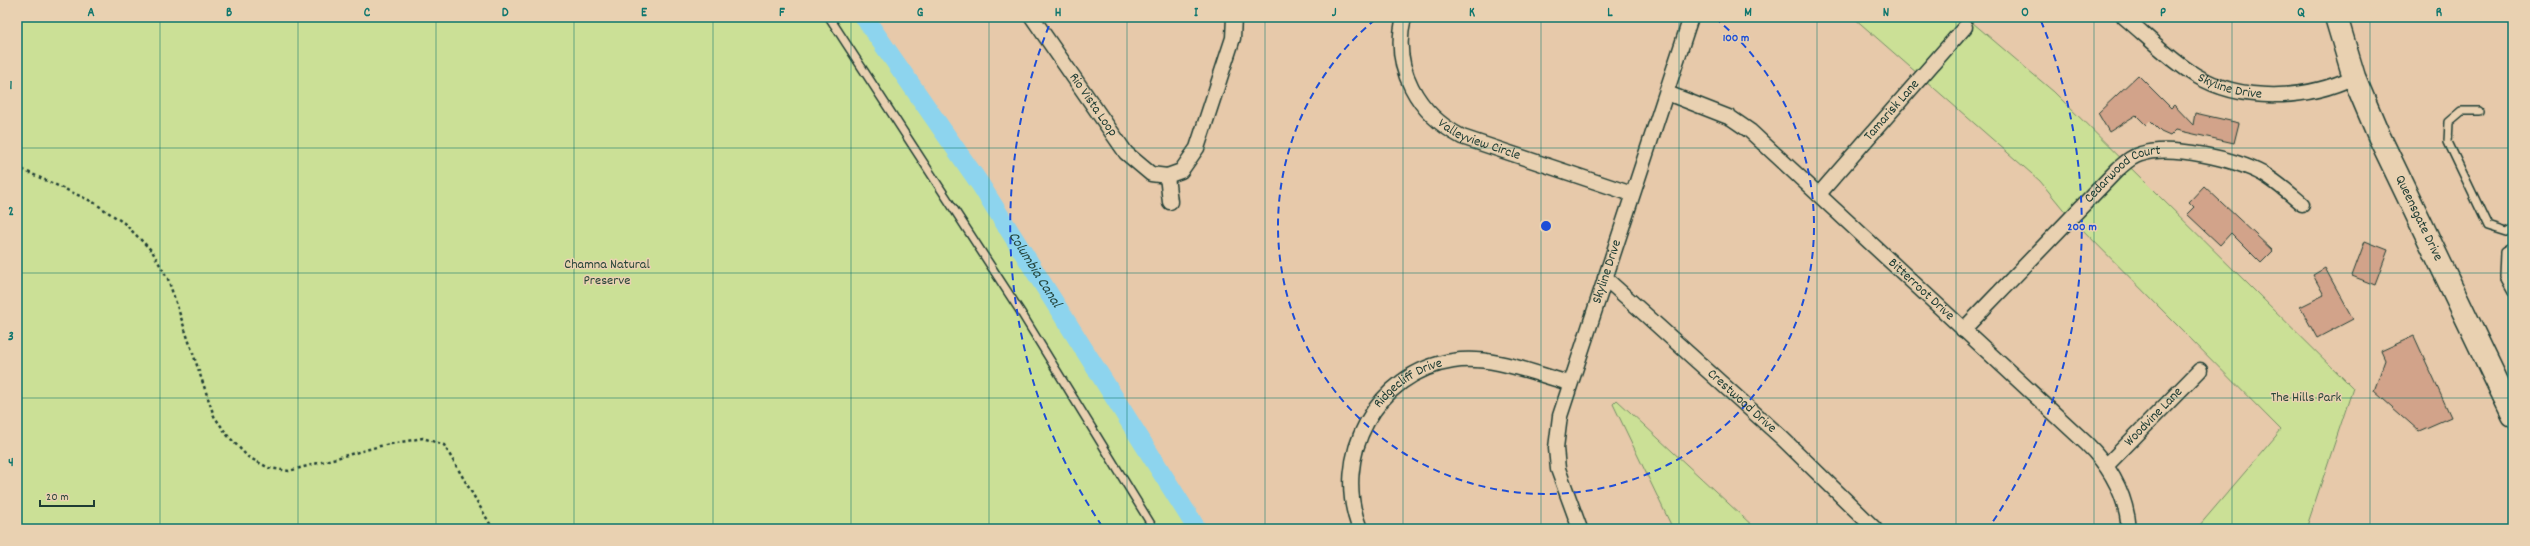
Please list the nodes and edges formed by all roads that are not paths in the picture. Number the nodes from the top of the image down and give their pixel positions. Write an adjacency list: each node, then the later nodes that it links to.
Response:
1 (829, 17): 26 (lane)
2 (1032, 17): 12 (street, Rio Vista Loop)
3 (1234, 17): 12 (street)
4 (1404, 17): 13 (street, Valleyview Circle)
5 (1691, 17): 10 (street, Skyline Drive)
6 (2124, 17): 9 (street, Skyline Drive)
7 (2336, 17): 9 (main road, Queensgate Drive)
8 (1965, 28): 14 (street, Tamarisk Lane)
9 (2354, 77): 24 (main road, Queensgate Drive)
10 (1667, 93): 13 (street, Skyline Drive); 14 (street, Bitterroot Drive)
11 (2479, 111): 17 (lane)
12 (1167, 176): 15 (street)
13 (1632, 194): 19 (street, Skyline Drive)
14 (1819, 194): 21 (street, Bitterroot Drive)
15 (1170, 202)
16 (2302, 204): 21 (street, Cedarwood Court)
17 (2513, 229)
18 (2513, 247): 20 (lane)
19 (1605, 278): 23 (street, Skyline Drive); 29 (street, Crestwood Drive)
20 (2513, 293)
21 (1963, 330): 25 (street, Bitterroot Drive)
22 (2200, 370): 25 (street, Woodvine Lane)
23 (1569, 383): 27 (street, Ridgecliff Drive); 28 (street, Skyline Drive)
24 (2513, 415)
25 (2107, 465): 30 (street, Bitterroot Drive)
26 (1154, 529)
27 (1360, 529)
28 (1580, 529)
29 (1875, 529)
30 (2129, 529)

